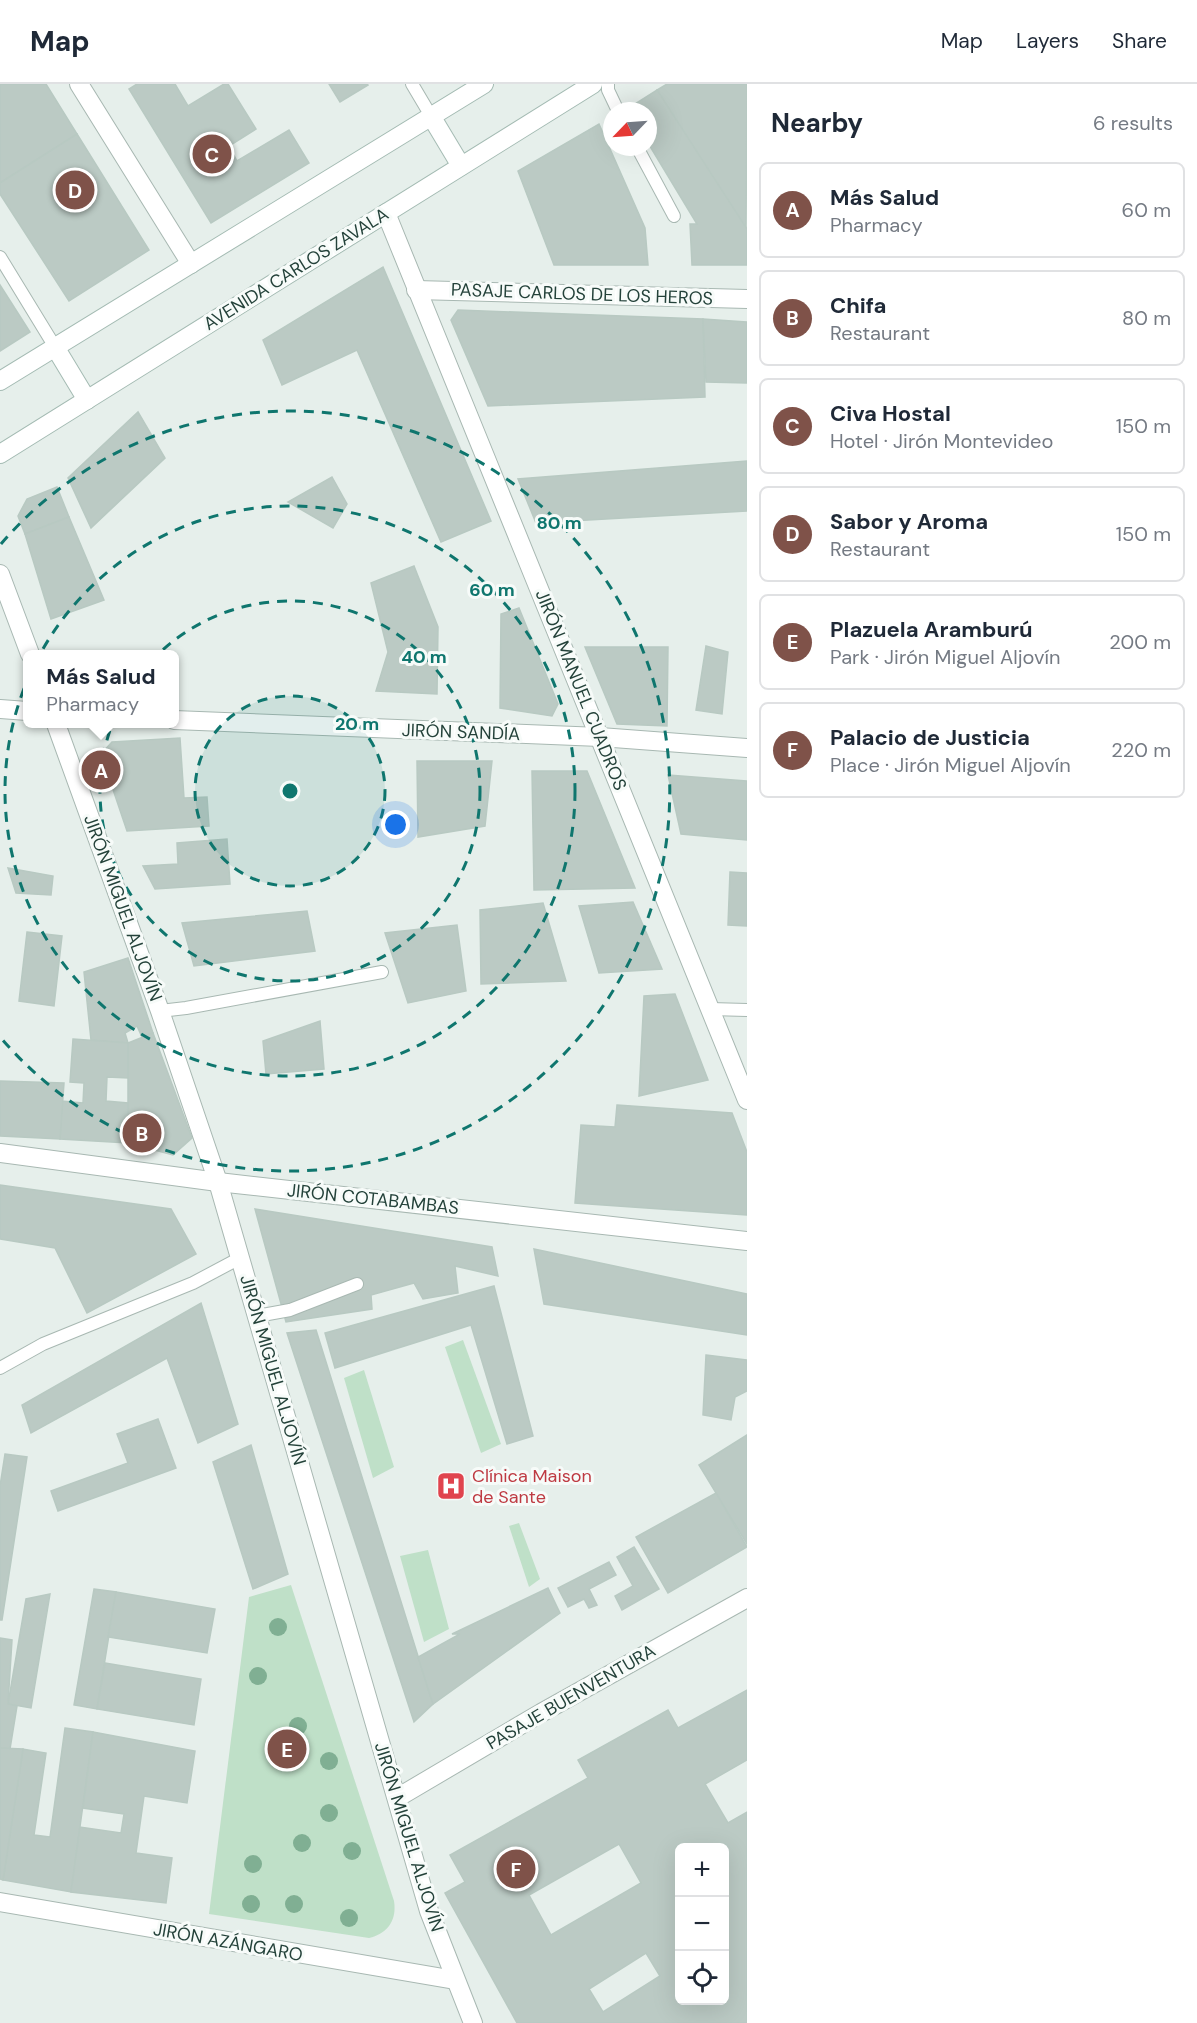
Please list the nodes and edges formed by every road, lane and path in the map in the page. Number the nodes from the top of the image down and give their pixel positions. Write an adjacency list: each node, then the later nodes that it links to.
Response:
1 (80, 84): 13 (street)
2 (412, 84): 7 (lane)
3 (593, 84): 9 (street, AVENIDA CARLOS ZAVALA)
4 (608, 84): 6 (lane)
5 (473, 87): 7 (street)
6 (614, 102)
7 (431, 116): 9 (street); 13 (street)
8 (642, 156): 11 (lane)
9 (461, 166): 10 (street, AVENIDA CARLOS ZAVALA)
10 (386, 213): 14 (street, JIRÓN MANUEL CUADROS); 18 (street, AVENIDA CARLOS ZAVALA)
11 (674, 216)
12 (0, 257): 16 (lane)
13 (191, 264): 16 (street)
14 (416, 290): 15 (street, PASAJE CARLOS DE LOS HEROS); 26 (street, JIRÓN MANUEL CUADROS)
15 (747, 298)
16 (55, 347): 17 (street); 18 (street)
17 (0, 381)
18 (87, 400): 19 (street, AVENIDA CARLOS ZAVALA)
19 (0, 454)
20 (0, 574): 21 (street)
21 (28, 650)
22 (0, 709): 23 (street)
23 (23, 711)
24 (179, 720): 26 (street, JIRÓN SANDÍA)
25 (58, 728): 31 (street, JIRÓN MIGUEL ALJOVÍN)
26 (600, 737): 27 (street, JIRÓN SANDÍA); 29 (street, JIRÓN MANUEL CUADROS)
27 (747, 748)
28 (382, 972): 31 (lane)
29 (710, 1009): 30 (lane); 32 (street, JIRÓN MANUEL CUADROS)
30 (747, 1010)
31 (160, 1011): 34 (street, JIRÓN MIGUEL ALJOVÍN)
32 (747, 1100)
33 (0, 1153): 34 (street, JIRÓN COTABAMBAS)
34 (218, 1182): 35 (street, JIRÓN COTABAMBAS); 36 (street, JIRÓN MIGUEL ALJOVÍN)
35 (747, 1242)
36 (240, 1258): 38 (street, JIRÓN MIGUEL ALJOVÍN); 39 (lane)
37 (357, 1284): 38 (lane)
38 (257, 1316): 41 (street, JIRÓN MIGUEL ALJOVÍN)
39 (0, 1368)
40 (747, 1598): 41 (street, PASAJE BUENVENTURA)
41 (397, 1798): 43 (street, JIRÓN MIGUEL ALJOVÍN)
42 (0, 1902): 43 (street, JIRÓN AZÁNGARO)
43 (455, 1980): 44 (street, JIRÓN MIGUEL ALJOVÍN)
44 (472, 2023)

